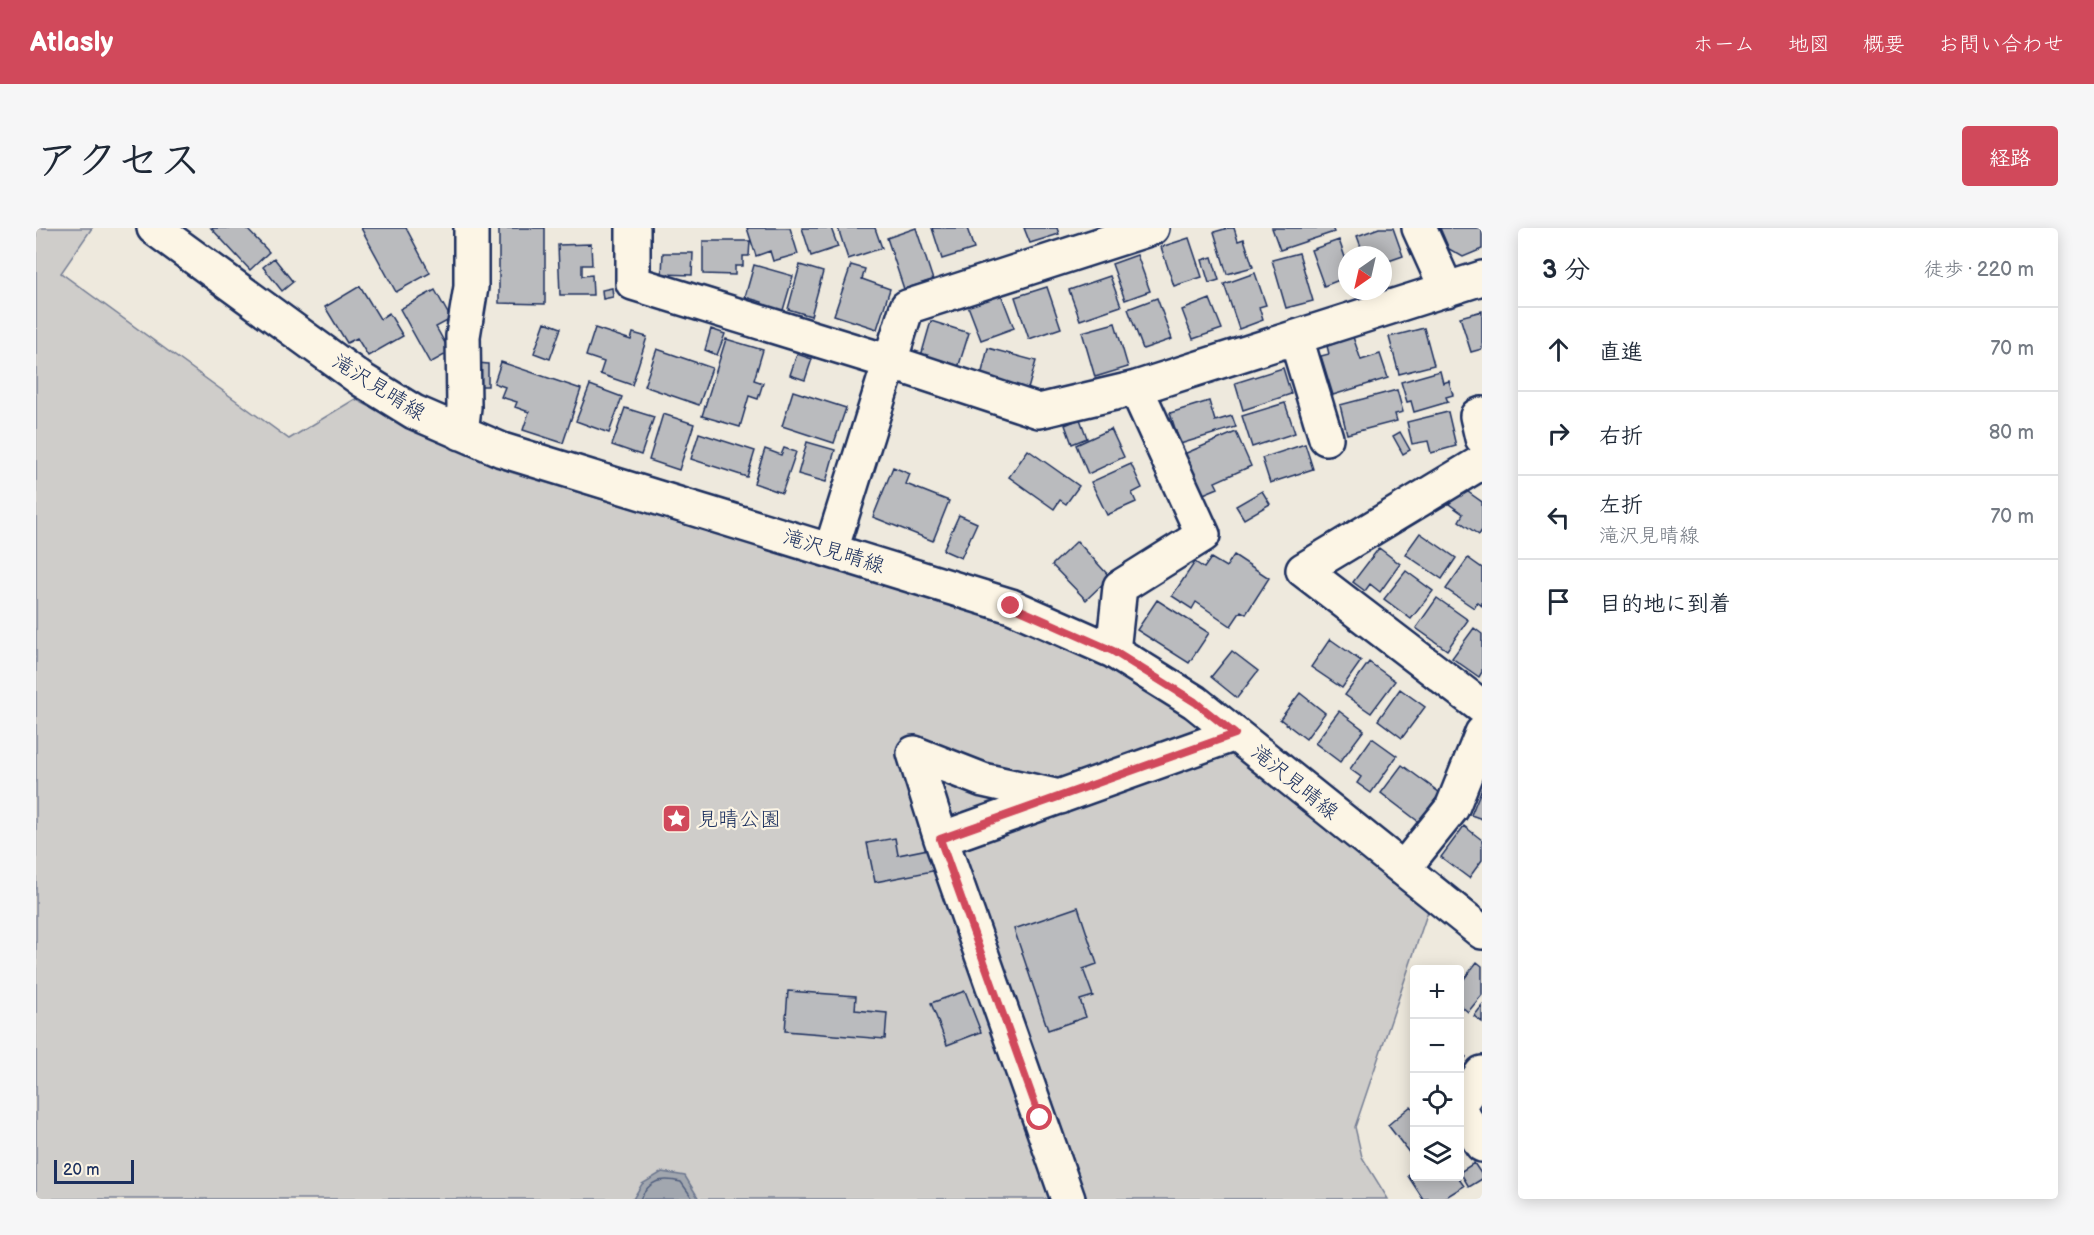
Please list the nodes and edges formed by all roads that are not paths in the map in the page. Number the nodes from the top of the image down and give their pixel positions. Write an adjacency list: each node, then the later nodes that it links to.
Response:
1 (154, 228): 12 (street, 滝沢見晴線)
2 (471, 228): 12 (street)
3 (633, 228): 9 (street)
4 (1152, 228): 9 (street)
5 (1419, 228): 7 (street)
6 (1482, 278): 7 (street)
7 (1447, 290): 8 (street)
8 (1296, 338): 10 (street); 13 (street)
9 (890, 362): 10 (street); 16 (street)
10 (1136, 388): 17 (street)
11 (1482, 414): 14 (street)
12 (461, 433): 16 (street, 滝沢見晴線)
13 (1326, 438)
14 (1482, 438)
15 (1482, 462): 18 (street)
16 (831, 550): 17 (street, 滝沢見晴線)
17 (1113, 651): 20 (street, 滝沢見晴線)
18 (1482, 707)
19 (1482, 733): 23 (street)
20 (1235, 734): 21 (street); 23 (street, 滝沢見晴線)
21 (1060, 796): 22 (street); 22 (street)
22 (940, 839): 29 (street)
23 (1403, 869): 24 (street, 滝沢見晴線)
24 (1482, 932)
25 (1482, 1073): 26 (street)
26 (1464, 1098)
27 (1464, 1117): 28 (street)
28 (1482, 1145)
29 (1068, 1199)

